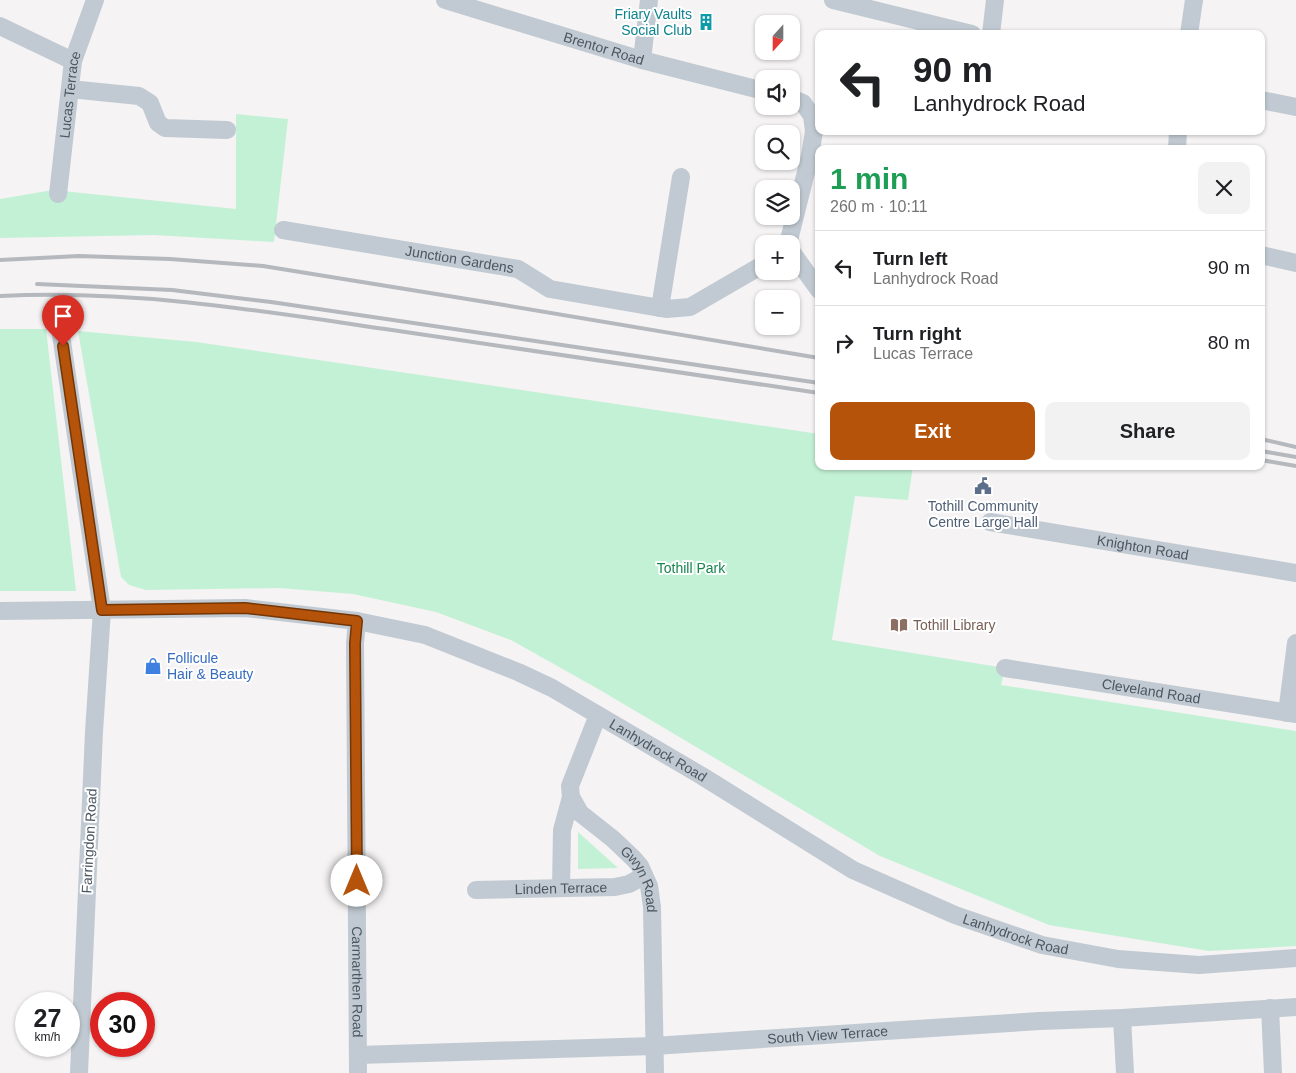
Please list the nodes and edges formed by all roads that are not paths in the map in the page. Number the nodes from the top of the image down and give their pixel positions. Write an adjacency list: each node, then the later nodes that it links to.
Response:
1 (95, 0): 12 (street, Lucas Terrace)
2 (445, 0): 11 (street, Brentor Road)
3 (649, 0): 11 (street)
4 (833, 0): 8 (street)
5 (995, 0): 9 (street)
6 (1194, 0): 10 (street)
7 (0, 26): 12 (street)
8 (956, 30)
9 (992, 30)
10 (1190, 30)
11 (642, 60): 14 (street, Brentor Road)
12 (73, 61): 13 (street, Lucas Terrace)
13 (70, 89): 18 (street); 20 (street, Lucas Terrace)
14 (755, 89)
15 (800, 101): 22 (street)
16 (1265, 101): 17 (street)
17 (1296, 107)
18 (227, 130)
19 (681, 177): 29 (street)
20 (58, 194)
21 (282, 230): 29 (street, Junction Gardens)
22 (790, 235)
23 (1265, 256): 24 (street)
24 (1296, 263)
25 (800, 264): 27 (street)
26 (755, 269): 29 (street, Junction Gardens)
27 (815, 284)
28 (57, 308): 32 (street)
29 (660, 308)
30 (990, 522): 31 (street, Knighton Road)
31 (1296, 573)
32 (102, 610): 33 (street, Lanhydrock Road); 34 (street, Lanhydrock Road); 49 (street, Farringdon Road)
33 (0, 611)
34 (357, 621): 38 (street, Lanhydrock Road); 48 (street, Carmarthen Road)
35 (1296, 643): 37 (street)
36 (1004, 668): 37 (street, Cleveland Road)
37 (1291, 713)
38 (598, 715): 39 (street); 43 (street, Lanhydrock Road)
39 (571, 797): 40 (street, Gwyn Road); 41 (street)
40 (644, 876): 41 (street, Linden Terrace); 47 (street, Gwyn Road)
41 (561, 888): 42 (street, Linden Terrace)
42 (476, 890)
43 (1296, 958)
44 (1296, 1007): 45 (street, South View Terrace)
45 (1270, 1008): 46 (street, South View Terrace); 53 (street)
46 (1122, 1018): 47 (street, South View Terrace); 52 (street)
47 (654, 1046): 48 (street, South View Terrace); 51 (street, Gwyn Road)
48 (358, 1055): 50 (street, Carmarthen Road)
49 (79, 1073)
50 (358, 1073)
51 (655, 1073)
52 (1125, 1073)
53 (1273, 1073)

